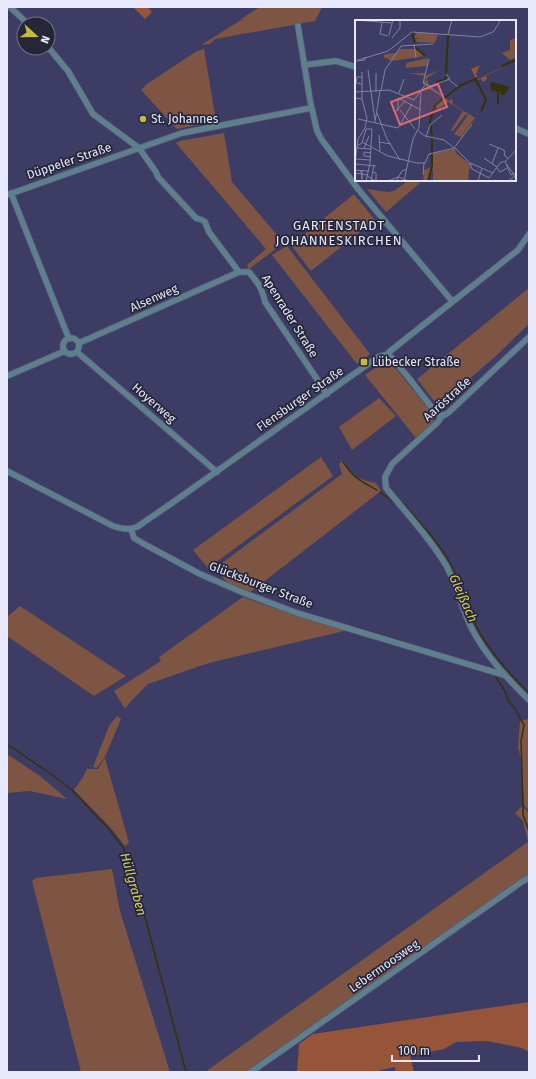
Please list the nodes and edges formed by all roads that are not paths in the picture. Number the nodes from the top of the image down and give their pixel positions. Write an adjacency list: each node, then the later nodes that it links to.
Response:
1 (10, 7): 2 (street)
2 (20, 16)
3 (298, 26): 5 (street)
4 (56, 56): 10 (street, Apenrader Straße)
5 (304, 65): 6 (street); 7 (street)
6 (355, 67)
7 (311, 108): 10 (street, Düppeler Straße); 14 (street)
8 (516, 128): 9 (street)
9 (529, 134)
10 (139, 148): 11 (street, Düppeler Straße); 13 (street, Apenrader Straße)
11 (9, 194): 16 (street)
12 (529, 234): 14 (street, Flensburger Straße)
13 (239, 272): 17 (street, Alsenweg); 22 (street, Apenrader Straße)
14 (452, 301): 20 (street, Flensburger Straße)
15 (529, 337): 23 (street, Aaröstraße)
16 (69, 339): 17 (street); 18 (street)
17 (79, 343): 19 (street)
18 (65, 350): 19 (street); 21 (street)
19 (77, 352): 25 (street, Hoyerweg)
20 (388, 355): 22 (street, Flensburger Straße); 23 (street)
21 (7, 376)
22 (327, 394): 25 (street, Flensburger Straße)
23 (442, 416): 27 (street, Aaröstraße)
24 (7, 471): 26 (street)
25 (217, 472): 26 (street, Flensburger Straße)
26 (131, 529): 27 (street, Glücksburger Straße)
27 (504, 675): 28 (street)
28 (529, 700)
29 (529, 878): 30 (street, Lebermoosweg)
30 (251, 1072)

